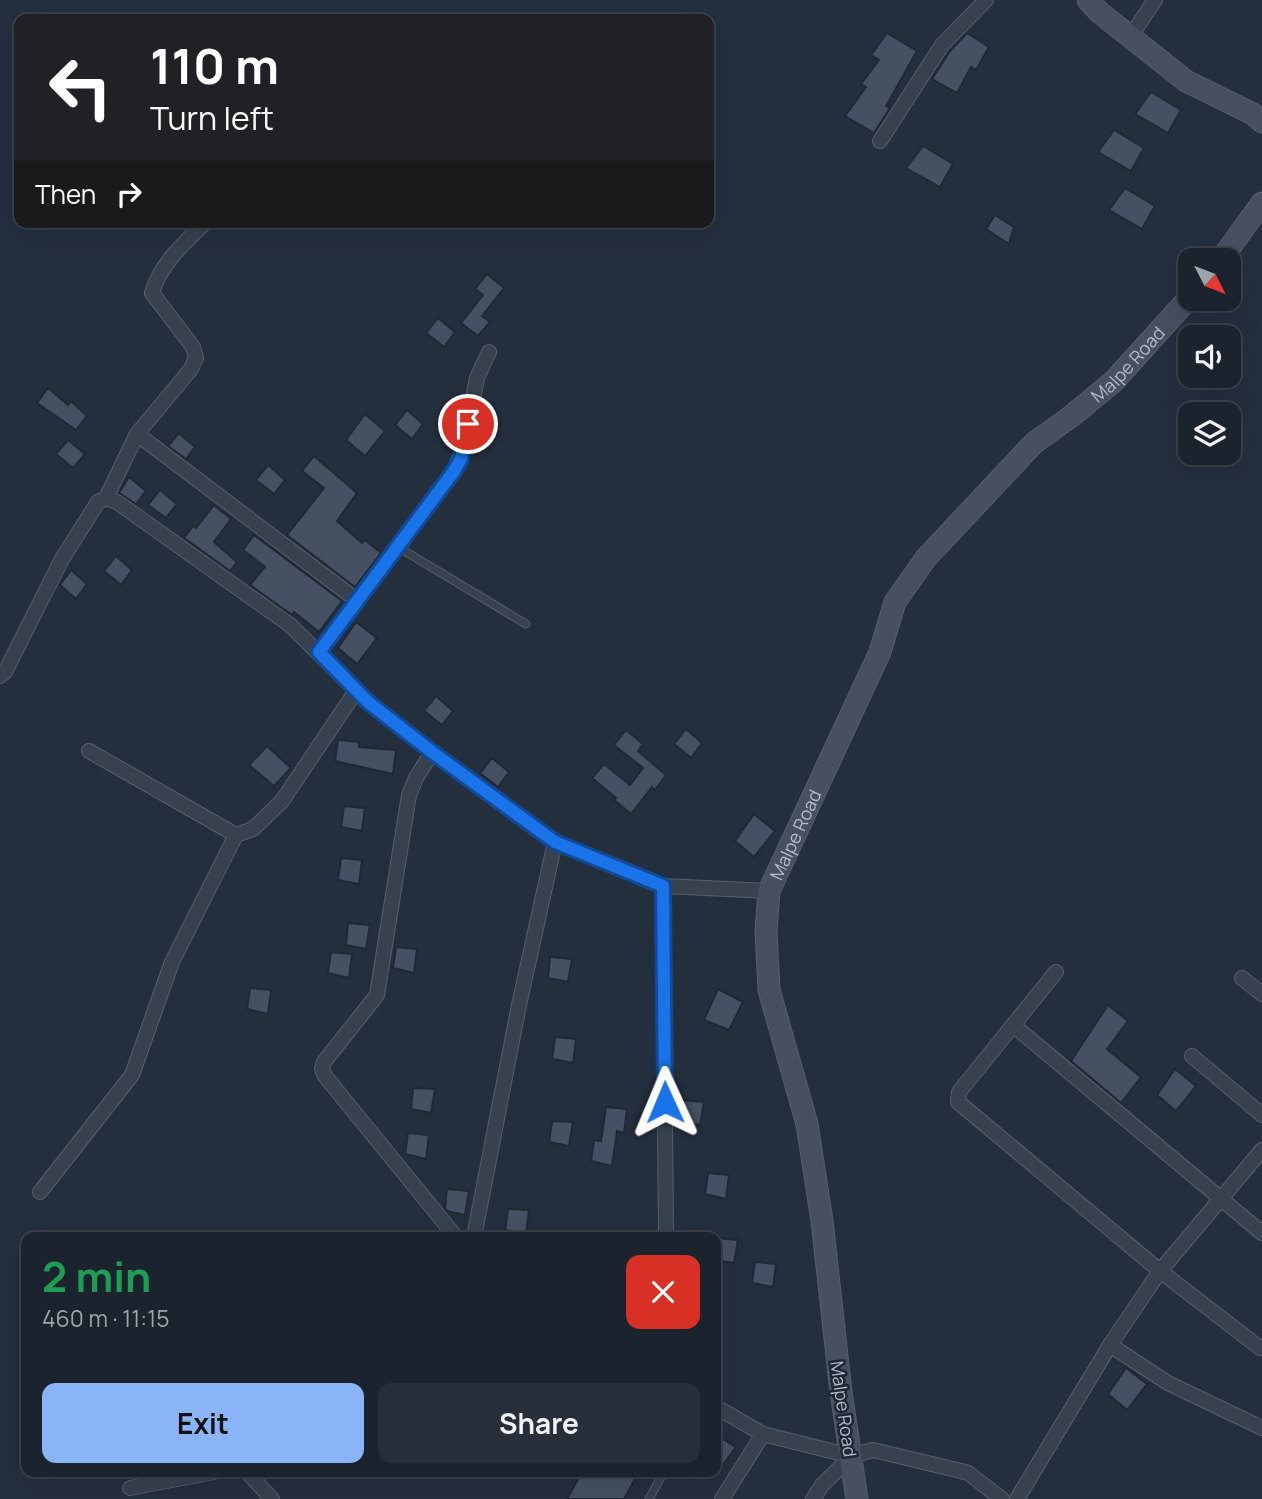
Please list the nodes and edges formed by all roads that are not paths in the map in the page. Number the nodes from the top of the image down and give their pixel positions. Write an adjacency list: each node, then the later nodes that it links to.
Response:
1 (986, 0): 6 (street)
2 (1088, 0): 4 (street)
3 (1155, 0): 4 (street)
4 (1130, 37): 5 (street)
5 (1262, 122)
6 (880, 141)
7 (1262, 203): 9 (street)
8 (200, 228): 12 (street)
9 (1229, 248)
10 (1178, 310): 25 (street, Malpe Road)
11 (489, 352): 14 (street)
12 (138, 433): 13 (street); 15 (street)
13 (106, 498): 17 (street); 18 (street)
14 (398, 547): 15 (street); 16 (lane)
15 (358, 601): 17 (street)
16 (526, 624)
17 (319, 652): 19 (street)
18 (0, 676)
19 (356, 691): 21 (street); 22 (street)
20 (89, 751): 22 (street)
21 (432, 752): 23 (street); 35 (street)
22 (236, 835): 33 (street)
23 (555, 842): 24 (street); 36 (street)
24 (663, 886): 25 (street); 37 (street)
25 (769, 891): 45 (street, Malpe Road)
26 (1056, 972): 29 (street)
27 (1242, 978): 28 (street)
28 (1262, 994)
29 (1013, 1025): 34 (street); 39 (street)
30 (1192, 1056): 31 (street)
31 (1262, 1115)
32 (1262, 1150): 34 (street)
33 (40, 1192)
34 (1219, 1198): 38 (street); 39 (street)
35 (452, 1232)
36 (475, 1232)
37 (666, 1232)
38 (1262, 1233)
39 (1160, 1271): 40 (street); 41 (street)
40 (1110, 1345): 43 (street); 56 (street)
41 (1260, 1348)
42 (721, 1410): 44 (street)
43 (1262, 1428)
44 (763, 1434): 45 (street); 52 (street)
45 (851, 1456): 53 (street); 54 (street, Malpe Road); 55 (street)
46 (188, 1477): 49 (street)
47 (252, 1477): 50 (street)
48 (661, 1477): 51 (lane)
49 (130, 1488)
50 (272, 1499)
51 (649, 1499)
52 (722, 1499)
53 (813, 1499)
54 (857, 1499)
55 (1002, 1499)
56 (1017, 1499)

